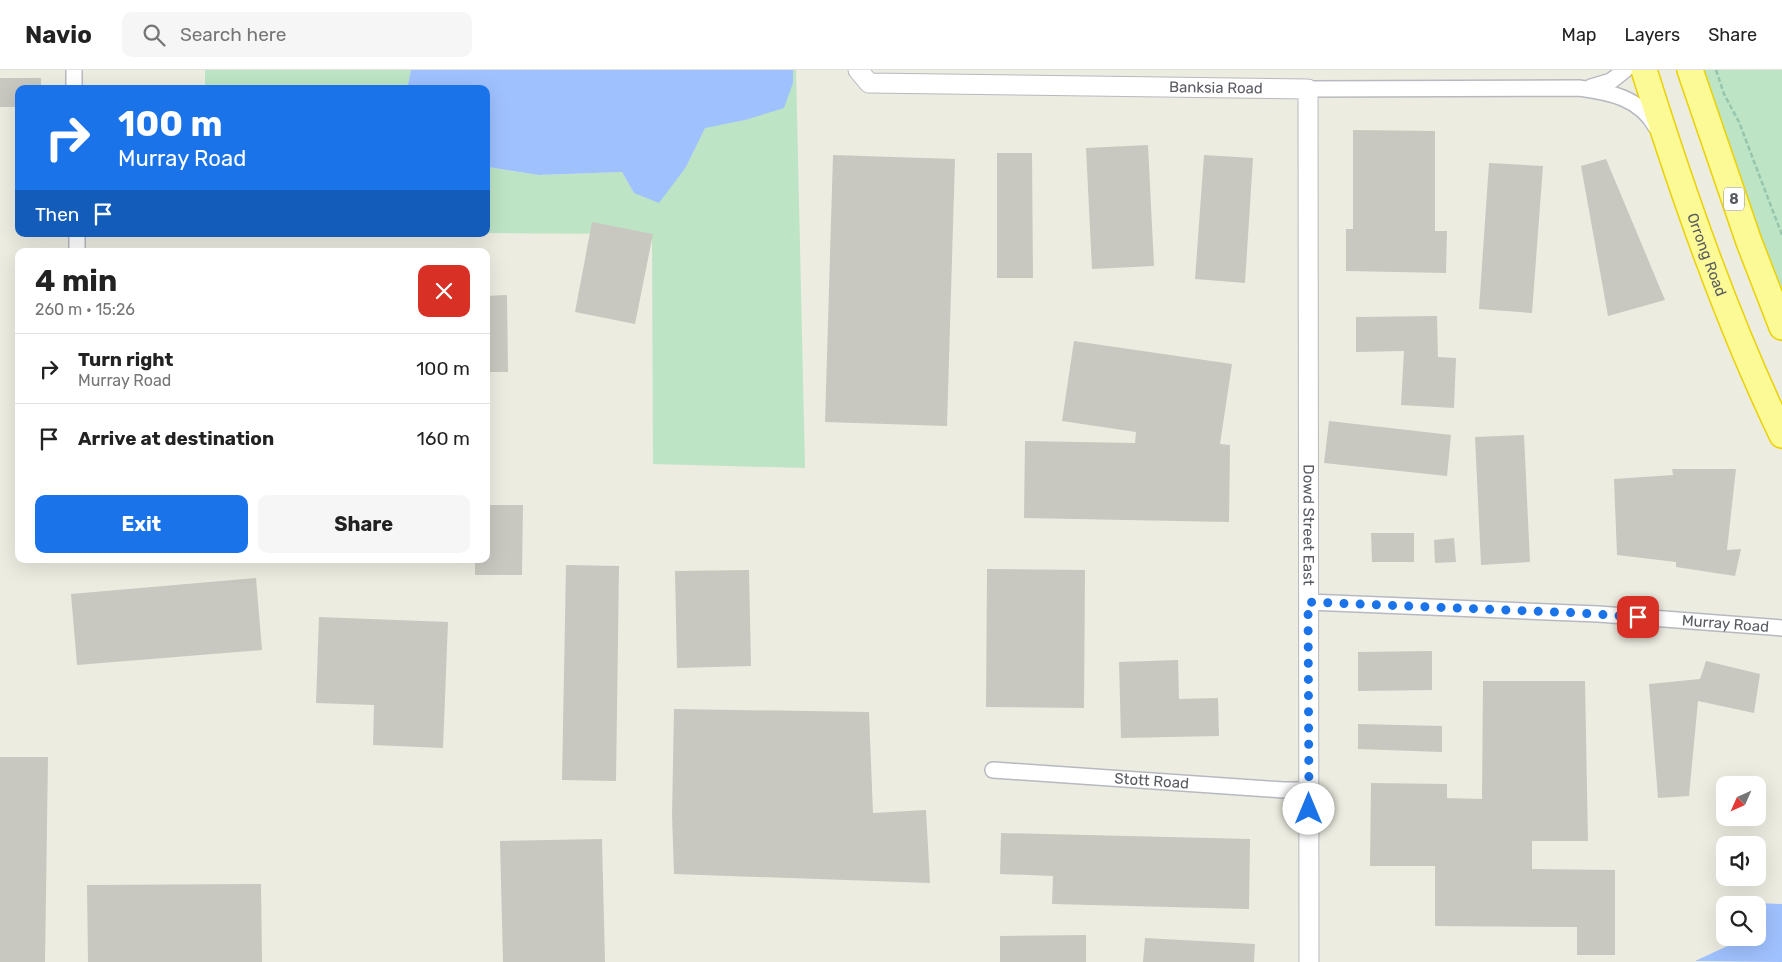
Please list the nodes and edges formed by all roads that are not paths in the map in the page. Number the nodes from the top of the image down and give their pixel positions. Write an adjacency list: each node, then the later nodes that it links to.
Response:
1 (74, 70): 6 (street)
2 (858, 70): 8 (street, Banksia Road)
3 (1625, 70): 7 (street, Banksia Road)
4 (1644, 70): 9 (highway, Orrong Road)
5 (1690, 70): 10 (highway, 8)
6 (74, 85)
7 (1579, 88): 8 (street, Banksia Road); 9 (street, Banksia Road)
8 (1308, 89): 12 (street, Dowd Street East)
9 (1672, 157): 11 (highway, Orrong Road)
10 (1782, 327)
11 (1782, 435)
12 (1308, 602): 13 (street, Murray Road); 15 (street, Dowd Street East)
13 (1782, 628)
14 (993, 770): 15 (street, Stott Road)
15 (1309, 790): 16 (street, Dowd Street East)
16 (1310, 962)

